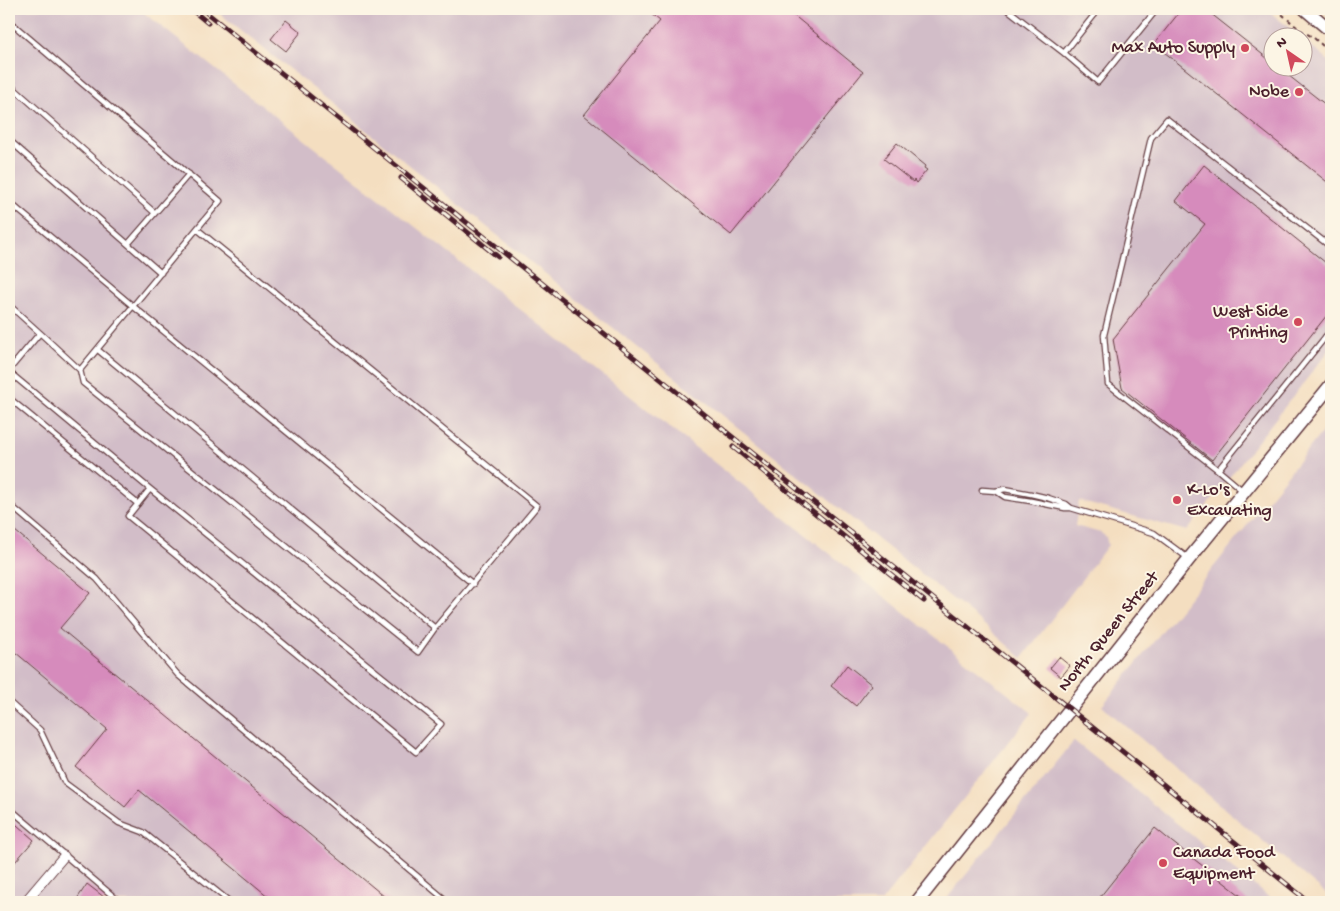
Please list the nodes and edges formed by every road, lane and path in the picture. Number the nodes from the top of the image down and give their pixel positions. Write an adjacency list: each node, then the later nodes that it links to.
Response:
1 (1008, 9): 8 (lane)
2 (1099, 9): 8 (lane)
3 (1157, 9): 8 (lane)
4 (1276, 9): 9 (path)
5 (1307, 9): 7 (main road)
6 (9, 21): 12 (lane)
7 (1331, 31)
8 (1064, 53)
9 (1331, 53)
10 (9, 84): 14 (lane)
11 (9, 140): 16 (lane)
12 (188, 174): 14 (lane); 15 (lane)
13 (9, 202): 20 (lane)
14 (155, 213): 16 (lane)
15 (197, 229): 18 (lane); 39 (lane)
16 (128, 244): 18 (lane)
17 (1331, 247): 30 (lane)
18 (161, 273): 20 (lane)
19 (9, 305): 22 (lane)
20 (134, 307): 25 (lane); 39 (lane)
21 (1331, 330): 23 (lane)
22 (40, 333): 26 (lane); 27 (lane)
23 (1325, 337): 24 (lane); 30 (lane)
24 (1331, 342)
25 (98, 350): 26 (lane); 40 (lane)
26 (80, 370): 40 (lane)
27 (9, 371): 31 (lane)
28 (1331, 385): 34 (main road, North Queen Street)
29 (9, 398): 36 (lane)
30 (1218, 470): 34 (lane)
31 (150, 489): 36 (lane); 36 (lane)
32 (982, 490): 33 (lane)
33 (996, 491): 37 (lane); 37 (lane)
34 (1245, 492): 38 (main road, North Queen Street)
35 (9, 504): 47 (lane)
36 (138, 504)
37 (1071, 508): 38 (lane)
38 (1189, 559): 48 (main road, North Queen Street)
39 (473, 584): 40 (lane)
40 (435, 628)
41 (9, 702): 46 (lane)
42 (9, 808): 43 (lane)
43 (64, 856): 44 (street); 45 (lane)
44 (25, 902)
45 (120, 902)
46 (230, 902)
47 (448, 902)
48 (917, 902)

